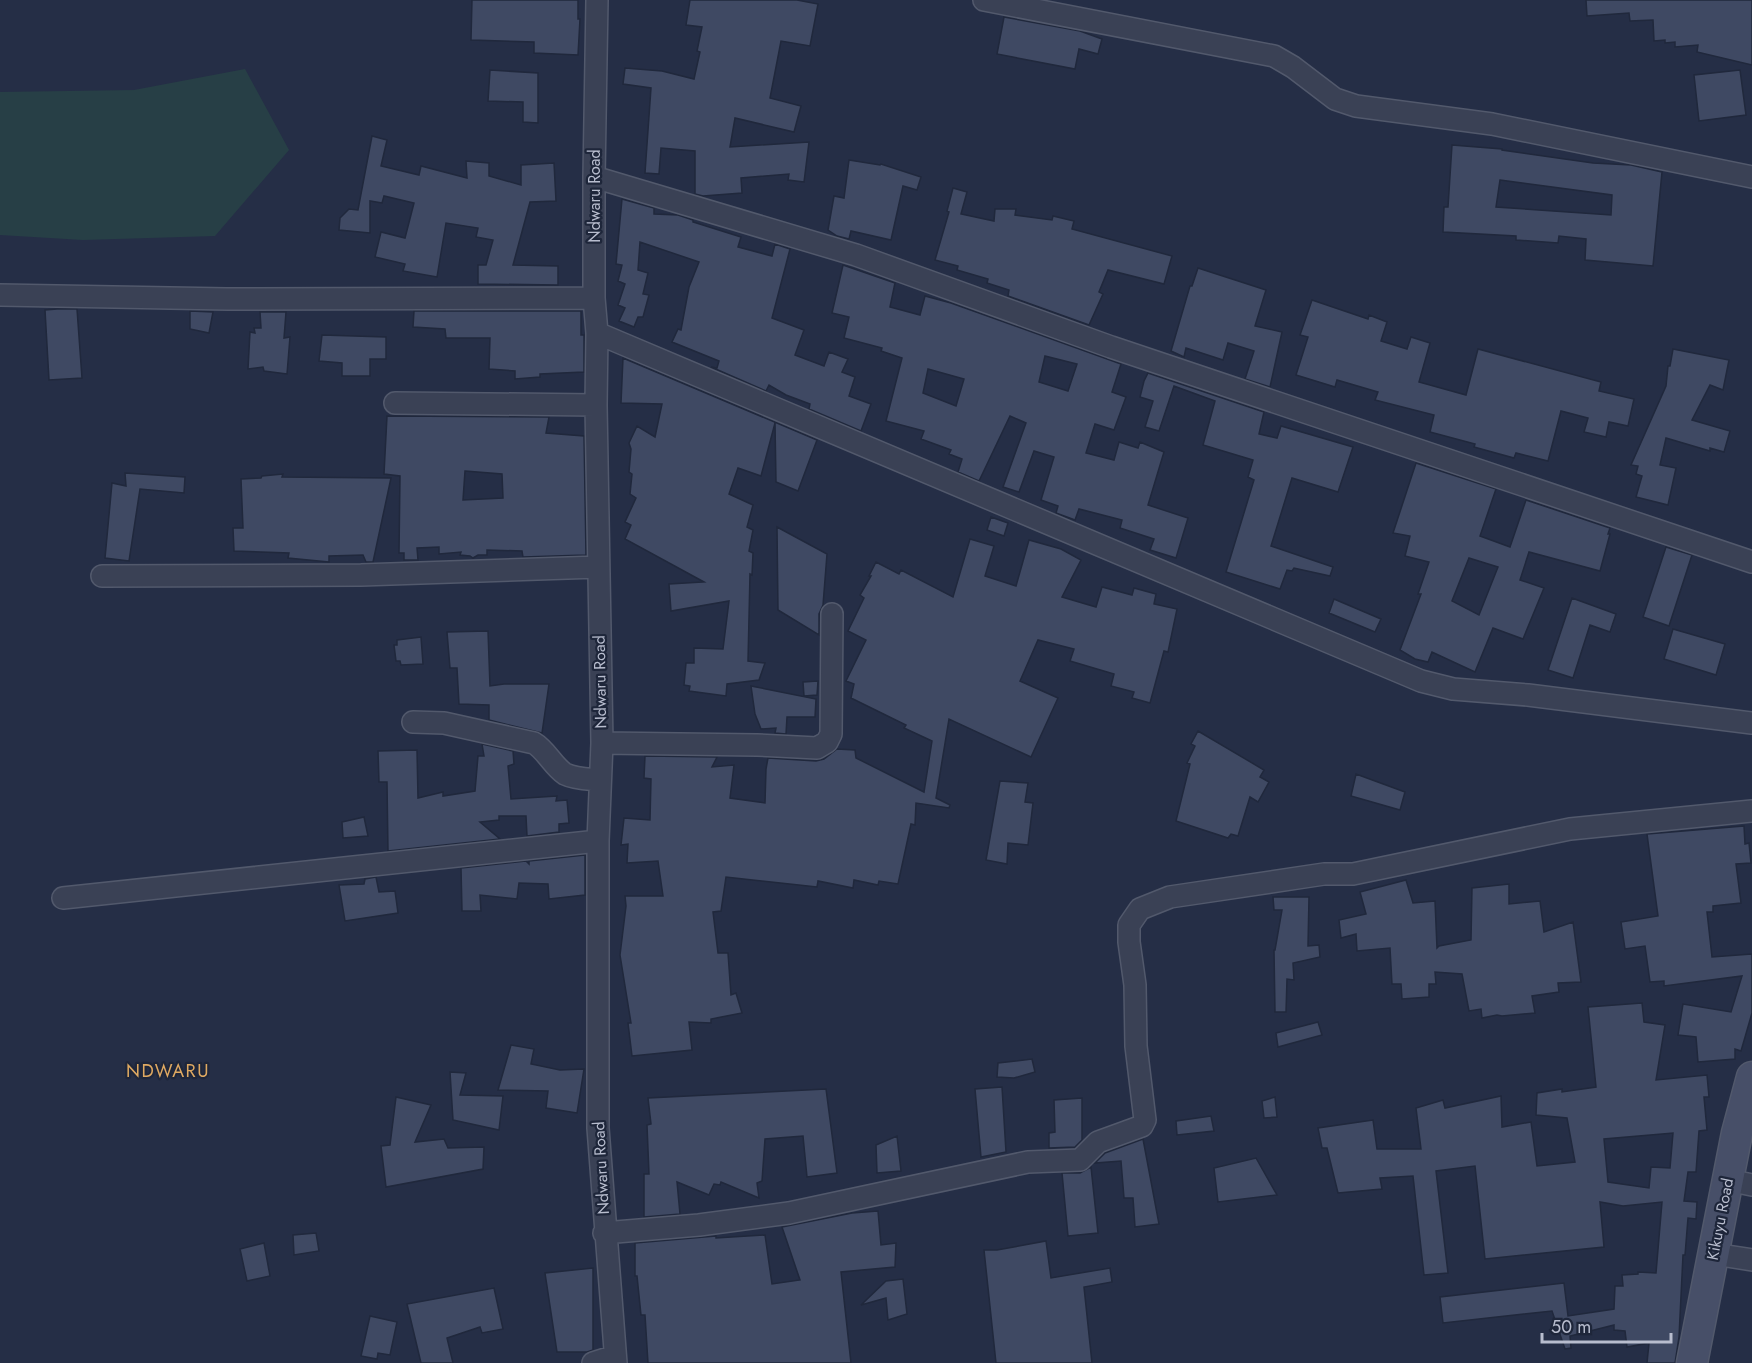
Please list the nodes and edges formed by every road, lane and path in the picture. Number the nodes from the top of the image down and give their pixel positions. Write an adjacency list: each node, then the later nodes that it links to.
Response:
1 (597, 0): 3 (street, Ndwaru Road)
2 (984, 0): 4 (street)
3 (594, 177): 6 (street, Ndwaru Road); 10 (street)
4 (1752, 177)
5 (0, 295): 6 (street)
6 (594, 298): 7 (street, Ndwaru Road)
7 (597, 333): 9 (street, Ndwaru Road); 15 (street)
8 (395, 403): 9 (street)
9 (596, 405): 11 (street, Ndwaru Road)
10 (1752, 562)
11 (598, 567): 12 (street); 16 (street, Ndwaru Road)
12 (102, 576)
13 (832, 614): 16 (street)
14 (414, 722): 17 (street)
15 (1752, 723)
16 (602, 743): 17 (street, Ndwaru Road)
17 (600, 780): 19 (street, Ndwaru Road)
18 (1752, 811): 23 (street)
19 (598, 841): 20 (street); 23 (street, Ndwaru Road)
20 (63, 898)
21 (1752, 1077): 22 (main road, Kikuyu Road)
22 (1740, 1182): 24 (main road, Kikuyu Road)
23 (604, 1233): 26 (street, Ndwaru Road)
24 (1714, 1254): 25 (street); 28 (main road, Kikuyu Road)
25 (1752, 1260)
26 (615, 1359): 27 (street)
27 (593, 1363)
28 (1692, 1363)

